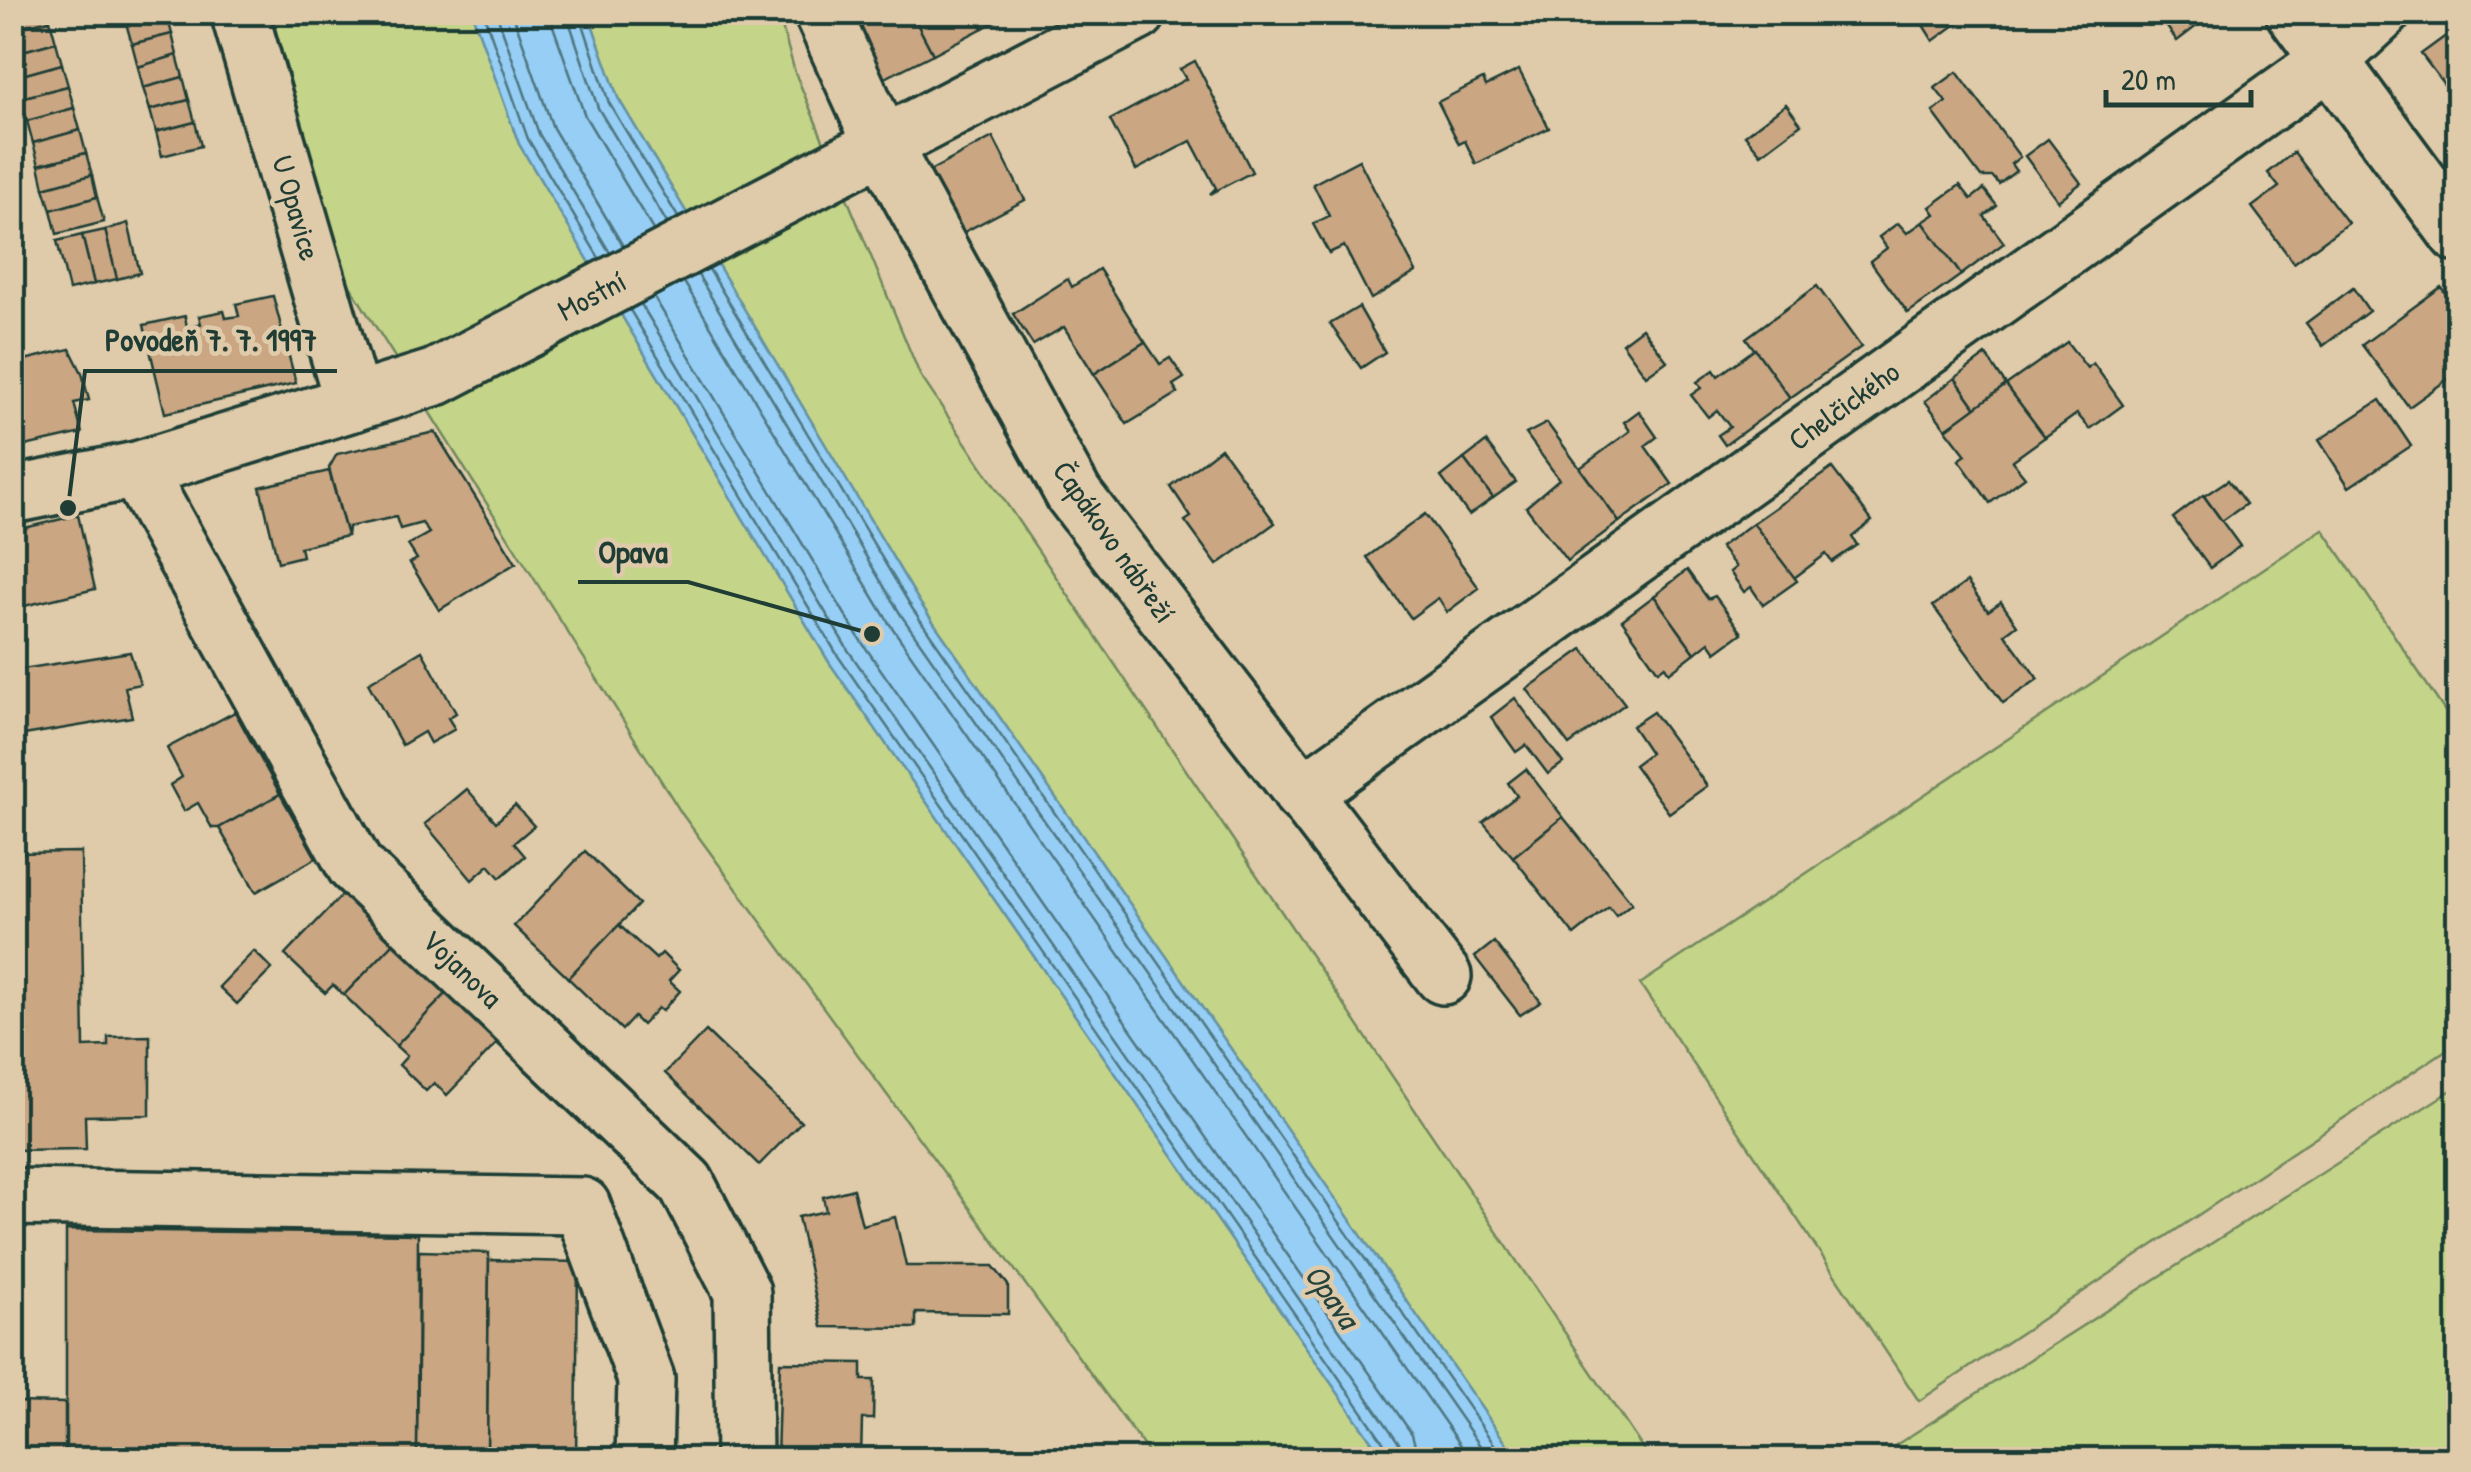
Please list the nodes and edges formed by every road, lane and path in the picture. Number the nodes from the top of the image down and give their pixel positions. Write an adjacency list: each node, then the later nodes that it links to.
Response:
1 (239, 12): 9 (street, U Opavice)
2 (822, 12): 7 (street, Čapákovo nábřeží)
3 (1138, 12): 7 (street, Mostní)
4 (2294, 12): 6 (street)
5 (2382, 12): 6 (street, Chelčického)
6 (2330, 60): 8 (street); 12 (street, Chelčického)
7 (882, 144): 9 (street, Mostní); 12 (street, Čapákovo nábřeží)
8 (2458, 234)
9 (354, 403): 10 (street, Mostní)
10 (137, 470): 11 (street, Mostní); 16 (street, Vojanova)
11 (12, 495)
12 (1302, 794): 13 (street, Čapákovo nábřeží)
13 (1443, 976)
14 (12, 1198): 15 (street)
15 (644, 1460)
16 (744, 1460)

